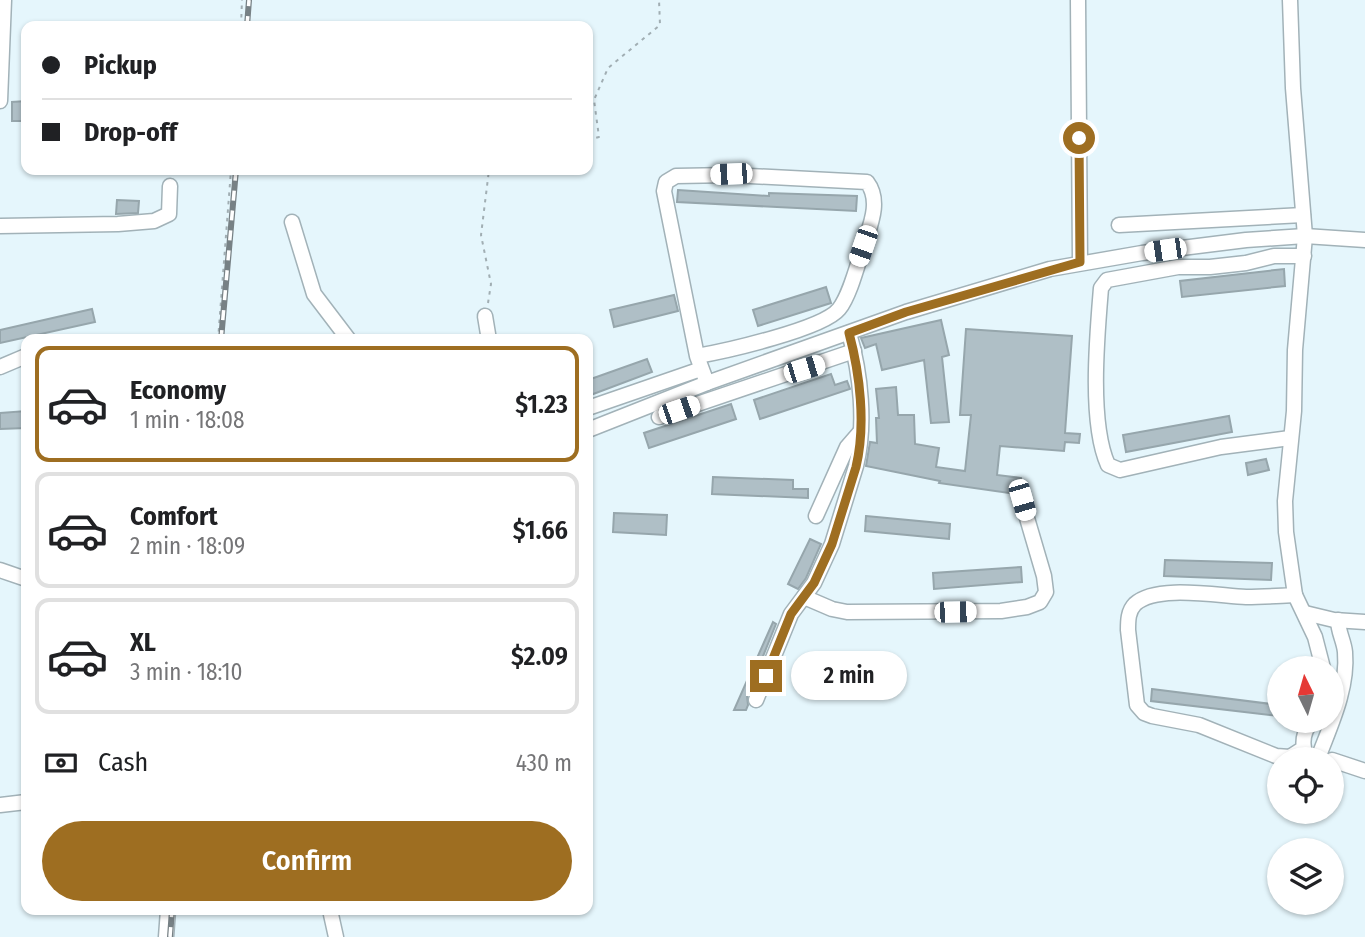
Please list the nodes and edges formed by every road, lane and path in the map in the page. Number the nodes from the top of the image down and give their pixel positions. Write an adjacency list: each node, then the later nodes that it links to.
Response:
1 (4, 0): 7 (street)
2 (242, 0): 6 (path)
3 (659, 0): 8 (path)
4 (1079, 0): 19 (street)
5 (1290, 0): 12 (street)
6 (241, 21)
7 (0, 101)
8 (593, 139)
9 (231, 175): 22 (path)
10 (488, 175): 20 (path)
11 (170, 186): 15 (street)
12 (1303, 215): 14 (street); 16 (street)
13 (292, 222): 23 (street)
14 (1119, 225)
15 (0, 226)
16 (1305, 236): 17 (street); 18 (street); 19 (street)
17 (1365, 240)
18 (1304, 256): 33 (street); 33 (street)
19 (1080, 262): 21 (street)
20 (485, 316): 24 (street)
21 (849, 333): 25 (street); 28 (street)
22 (218, 334)
23 (344, 334)
24 (488, 334)
25 (854, 351): 30 (street); 32 (street)
26 (21, 358): 27 (street)
27 (0, 367)
28 (702, 369): 28 (street); 29 (street); 31 (street)
29 (593, 406)
30 (659, 417)
31 (593, 427)
32 (860, 432): 35 (street); 39 (street)
33 (1290, 438): 38 (street)
34 (1022, 500): 39 (street)
35 (816, 516)
36 (0, 570): 37 (street)
37 (21, 577)
38 (1295, 595): 40 (street); 46 (street)
39 (804, 597): 44 (street)
40 (1305, 613): 41 (street); 43 (street)
41 (1338, 620): 42 (street); 45 (street)
42 (1365, 622)
43 (1321, 656)
44 (756, 700)
45 (1330, 747)
46 (1267, 752)
47 (1344, 764): 48 (street)
48 (1365, 771)
49 (21, 803): 50 (street)
50 (0, 805)
51 (168, 915): 53 (street)
52 (331, 915): 54 (street)
53 (166, 937)
54 (336, 937)

